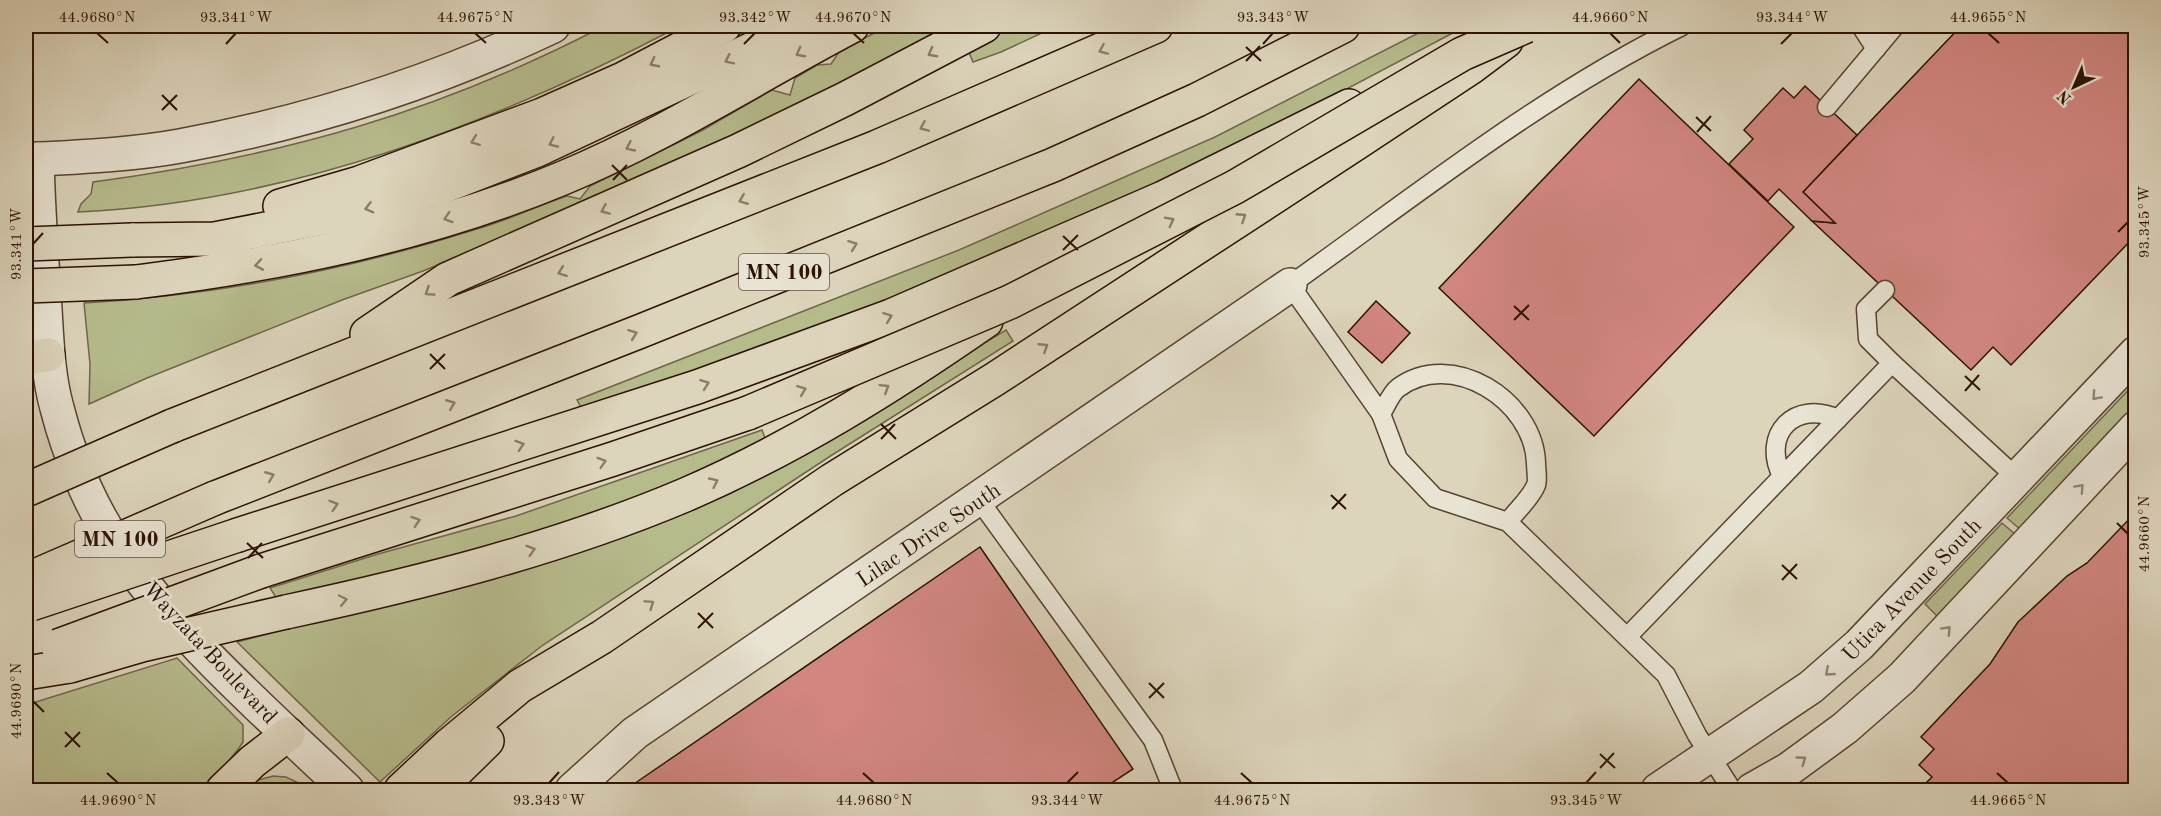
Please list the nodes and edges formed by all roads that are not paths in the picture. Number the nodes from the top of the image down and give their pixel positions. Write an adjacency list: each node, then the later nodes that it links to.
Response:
1 (554, 26): 15 (street)
2 (724, 26): 17 (highway, one-way to 17)
3 (801, 26): 17 (highway, one-way to 17)
4 (852, 26): 20 (highway, one-way to 20, bridge)
5 (984, 26): 25 (highway, one-way to 25)
6 (1156, 26): 25 (highway, one-way to 25)
7 (1343, 26): 34 (highway, MN 100, one-way to 7, bridge)
8 (1515, 26): 16 (highway)
9 (1526, 26): 36 (highway, one-way to 9, bridge); 40 (highway, one-way to 9, bridge)
10 (1683, 26): 19 (lane)
11 (1861, 26): 13 (lane)
12 (1895, 26): 13 (lane)
13 (1875, 49): 14 (lane)
14 (1827, 107)
15 (31, 159): 23 (street, Wayzata Boulevard)
16 (1163, 198): 34 (highway, one-way to 16, bridge); 36 (highway, one-way to 16, bridge)
17 (132, 240): 18 (highway, bridge)
18 (26, 244)
19 (1290, 285): 26 (lane); 32 (street, Lilac Drive South)
20 (26, 286)
21 (1885, 290): 24 (lane)
22 (2136, 353): 30 (street, Utica Avenue South, one-way to 30)
23 (37, 356): 39 (street, Wayzata Boulevard)
24 (1892, 363): 27 (lane); 30 (lane)
25 (311, 370): 31 (highway, bridge)
26 (1380, 414): 33 (lane); 33 (lane)
27 (1838, 419): 29 (lane); 29 (lane)
28 (2136, 428): 50 (street, one-way to 28)
29 (1782, 476): 35 (lane)
30 (2018, 479): 41 (street, Utica Avenue South, one-way to 41)
31 (26, 490)
32 (979, 500): 46 (street, Lilac Drive South); 47 (lane)
33 (1508, 522): 35 (lane)
34 (27, 597)
35 (1627, 637): 41 (lane)
36 (64, 656): 37 (highway); 38 (highway)
37 (26, 660)
38 (26, 673)
39 (288, 734): 42 (highway); 43 (street, Wayzata Boulevard)
40 (457, 753): 44 (highway); 45 (highway)
41 (1709, 754): 48 (street, Utica Avenue South); 49 (lane)
42 (223, 790)
43 (347, 790)
44 (401, 790)
45 (437, 790)
46 (572, 790)
47 (1173, 790)
48 (1658, 790)
49 (1732, 790)
50 (1752, 790)

